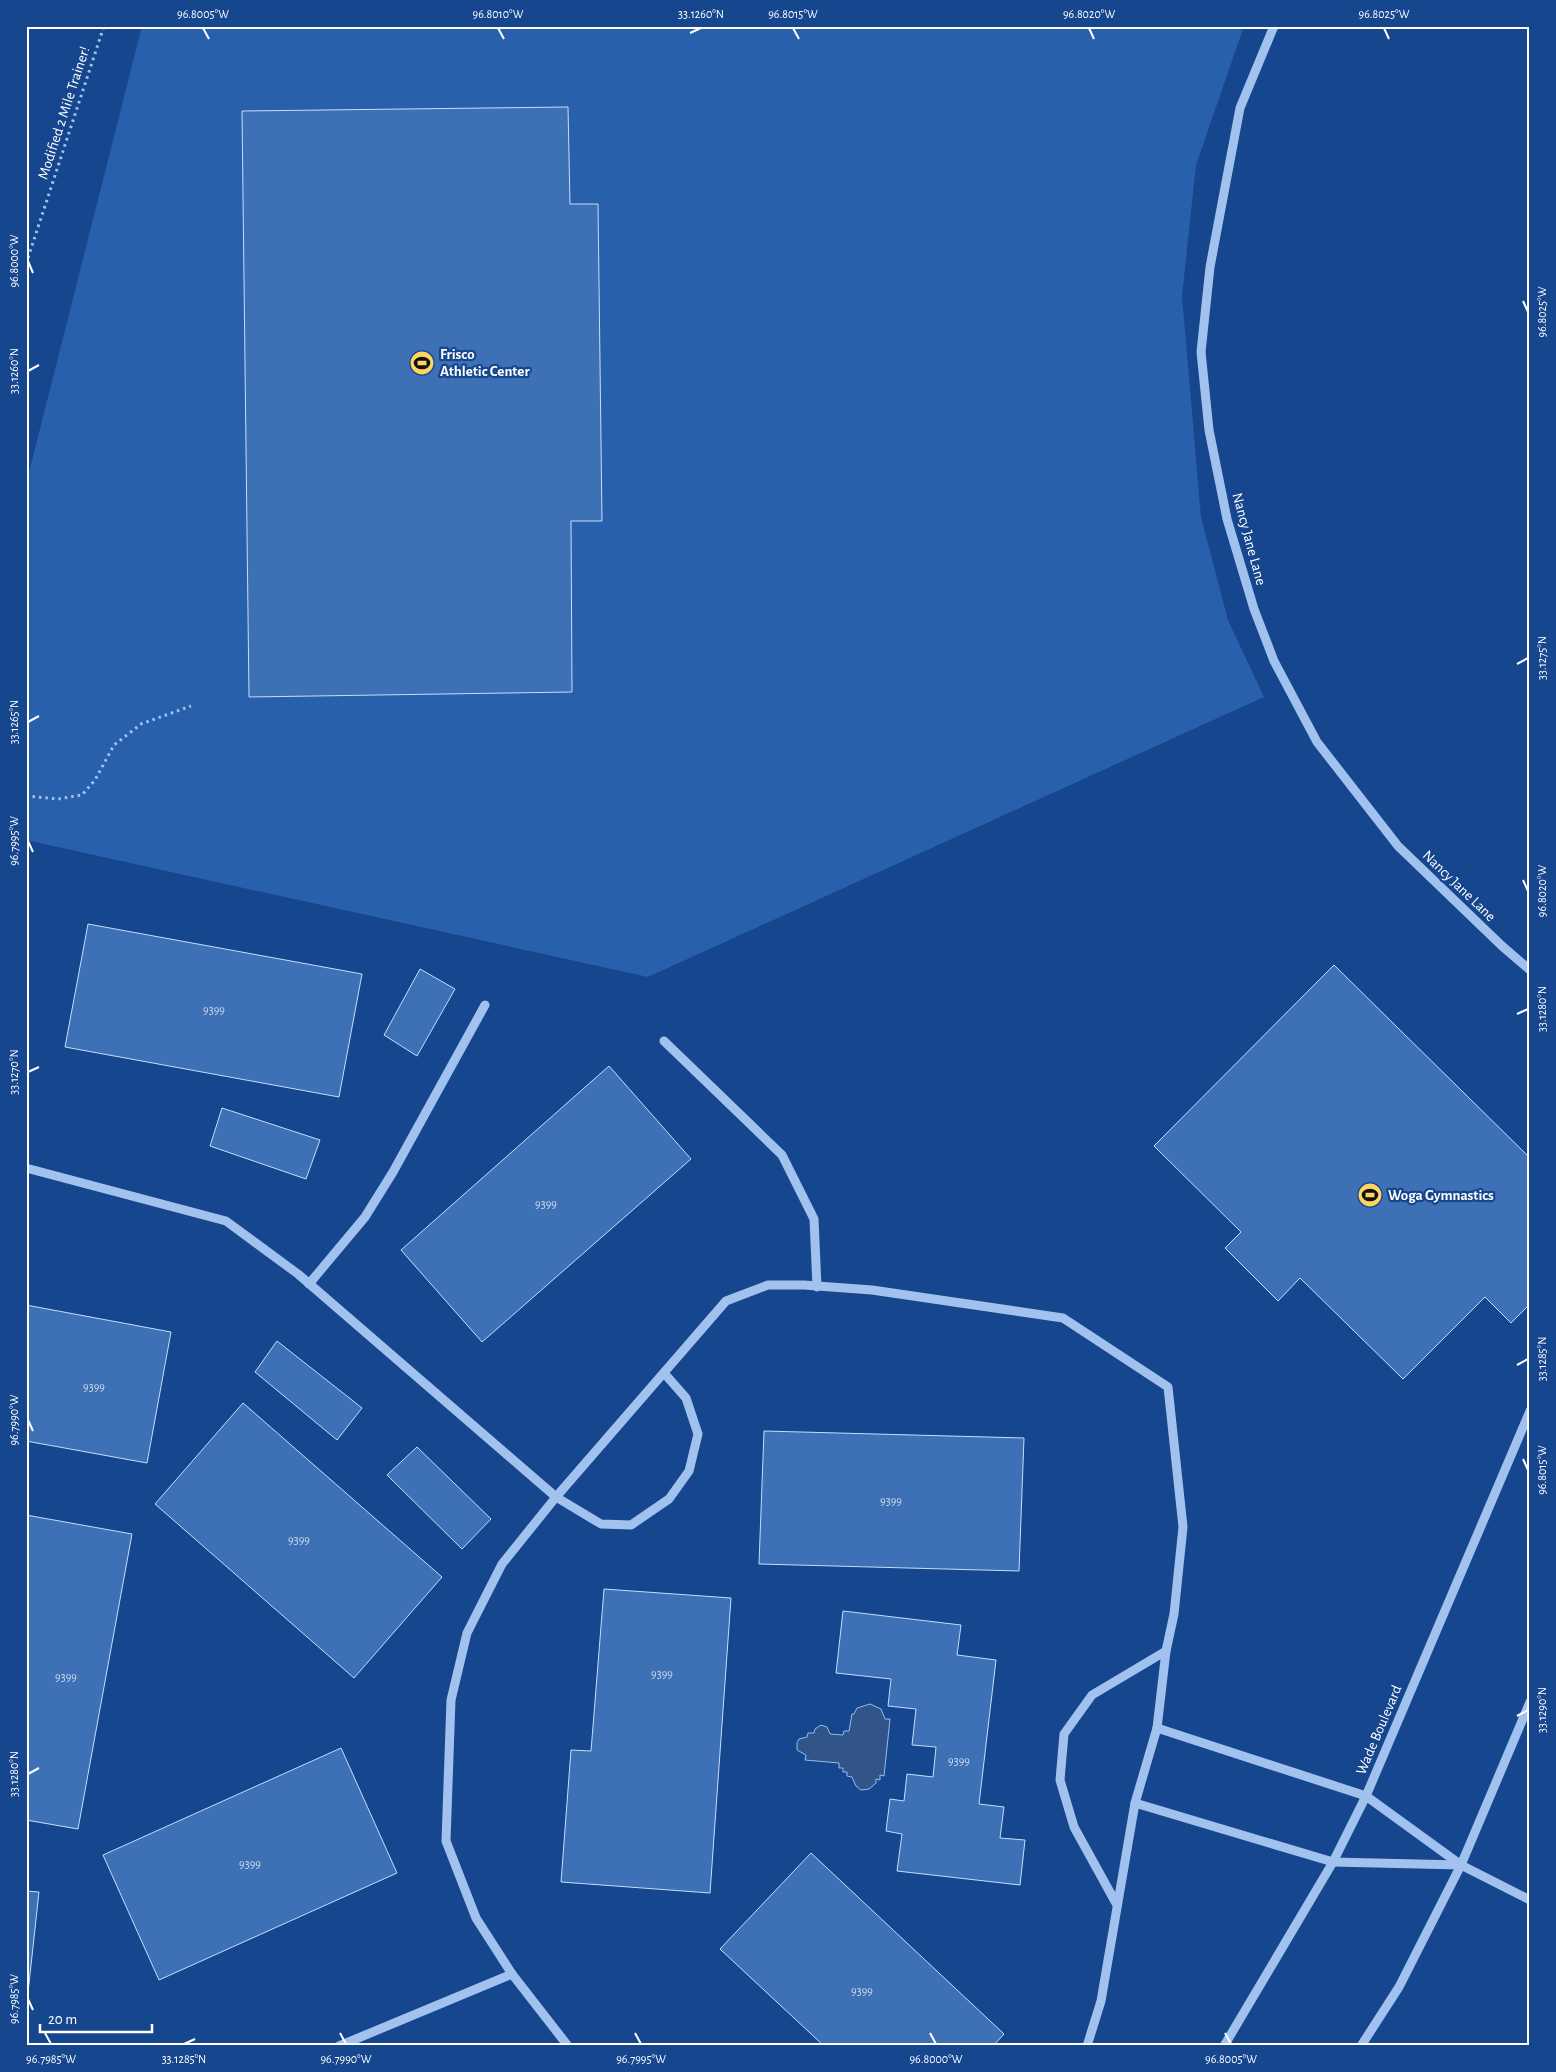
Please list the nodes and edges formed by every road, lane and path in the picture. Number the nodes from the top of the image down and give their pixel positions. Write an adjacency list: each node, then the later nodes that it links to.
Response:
1 (104, 26): 3 (path, Modified 2 Mile Trainer!)
2 (1274, 26): 6 (street, Nancy Jane Lane)
3 (26, 264)
4 (191, 706): 5 (path)
5 (26, 796)
6 (1530, 970)
7 (485, 1005): 10 (street)
8 (664, 1041): 11 (street)
9 (26, 1168): 10 (street)
10 (309, 1284): 14 (street)
11 (817, 1287): 12 (street); 15 (street)
12 (664, 1373): 14 (street); 14 (street)
13 (1530, 1411): 18 (street, Wade Boulevard)
14 (556, 1497): 24 (street)
15 (1166, 1651): 17 (street); 23 (street)
16 (1530, 1702): 21 (street)
17 (1157, 1728): 18 (street); 19 (street)
18 (1366, 1796): 20 (street, Wade Boulevard); 21 (street)
19 (1135, 1803): 20 (street); 23 (street)
20 (1333, 1862): 21 (street); 28 (street, Wade Boulevard)
21 (1461, 1865): 22 (street); 29 (street)
22 (1530, 1900)
23 (1117, 1905): 27 (street)
24 (512, 1974): 25 (street); 26 (street)
25 (338, 2046)
26 (568, 2046)
27 (1087, 2046)
28 (1224, 2046)
29 (1361, 2046)

